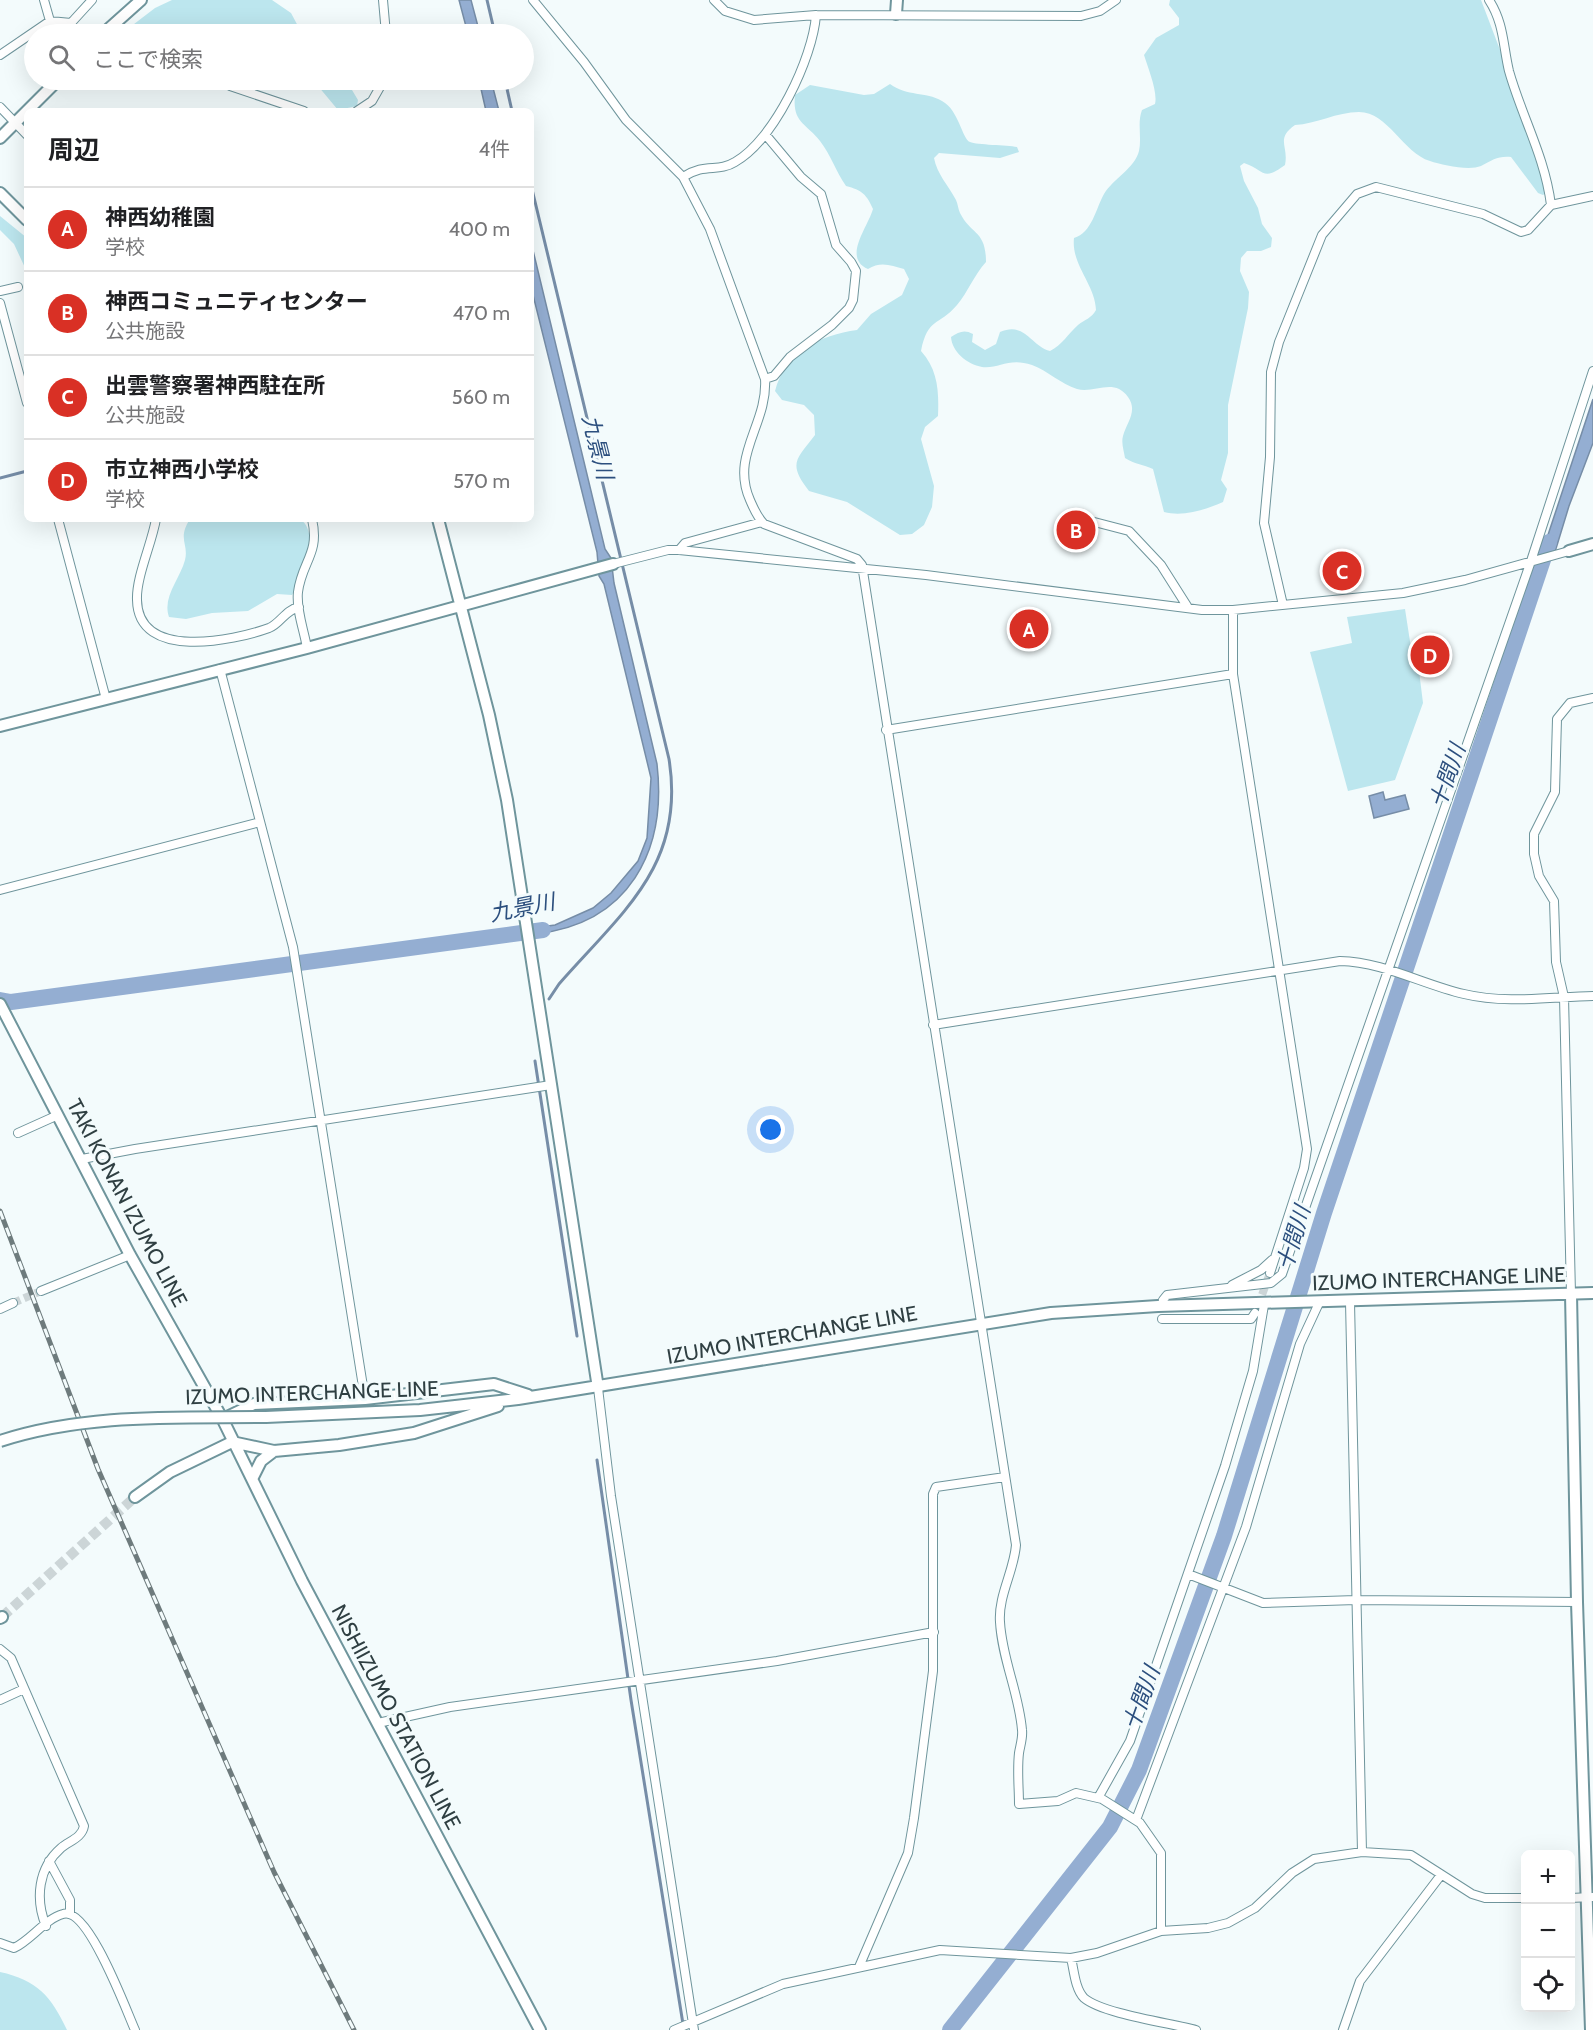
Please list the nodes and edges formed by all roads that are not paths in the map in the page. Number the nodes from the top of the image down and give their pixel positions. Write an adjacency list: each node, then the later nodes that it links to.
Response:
1 (44, 0): 12 (street)
2 (92, 0): 12 (street)
3 (141, 0): 14 (main road)
4 (383, 0): 15 (street)
5 (533, 0): 30 (street)
6 (714, 0): 11 (street)
7 (897, 0): 10 (main road)
8 (1116, 0): 10 (street)
9 (1489, 0): 33 (street)
10 (896, 14): 11 (street)
11 (816, 15): 28 (street)
12 (50, 21): 13 (street)
13 (45, 24)
14 (114, 24)
15 (385, 24)
16 (24, 38): 17 (street)
17 (1, 53)
18 (49, 90): 22 (main road)
19 (242, 90): 23 (street)
20 (378, 90): 24 (street)
21 (0, 107): 26 (street)
22 (33, 108)
23 (295, 108)
24 (362, 108)
25 (24, 116): 26 (main road)
26 (15, 123): 27 (street); 29 (main road)
27 (24, 132)
28 (765, 134): 30 (street); 39 (street)
29 (0, 138)
30 (684, 177): 39 (street)
31 (0, 193): 34 (main road)
32 (1593, 196): 33 (street)
33 (1551, 205): 54 (street)
34 (24, 217)
35 (18, 287): 36 (street)
36 (0, 291)
37 (0, 303): 40 (street)
38 (1593, 370): 50 (street)
39 (765, 379): 46 (street)
40 (24, 392)
41 (1079, 518): 55 (street)
42 (59, 522): 62 (street)
43 (155, 522): 56 (street)
44 (312, 522): 56 (street)
45 (439, 522): 53 (main road)
46 (762, 522): 48 (street); 52 (street)
47 (1593, 544): 49 (main road)
48 (679, 550): 51 (street); 52 (street)
49 (1569, 551): 50 (street)
50 (1533, 560): 54 (street); 67 (street)
51 (619, 563): 53 (main road)
52 (862, 568): 55 (street); 64 (street)
53 (460, 605): 58 (main road); 73 (main road)
54 (1283, 605): 57 (street)
55 (1187, 606): 57 (street)
56 (299, 607): 58 (street)
57 (1233, 610): 60 (street)
58 (307, 648): 59 (main road)
59 (220, 669): 62 (main road); 65 (street)
60 (1233, 674): 64 (street); 68 (street)
61 (1593, 698): 70 (street)
62 (106, 699): 63 (main road)
63 (0, 726)
64 (886, 730): 72 (street)
65 (260, 822): 66 (street); 75 (street)
66 (0, 890)
67 (1389, 969): 68 (street); 70 (street); 81 (street)
68 (1279, 970): 72 (street); 79 (street)
69 (1593, 996): 70 (street)
70 (1564, 997): 84 (street)
71 (0, 1004): 74 (main road, TAKI KONAN IZUMO LINE)
72 (933, 1024): 93 (street)
73 (551, 1085): 75 (street); 94 (main road)
74 (58, 1115): 76 (street); 77 (main road, TAKI KONAN IZUMO LINE)
75 (321, 1122): 77 (street); 96 (street)
76 (18, 1133)
77 (82, 1159): 78 (main road, TAKI KONAN IZUMO LINE)
78 (130, 1255): 82 (street); 98 (main road, TAKI KONAN IZUMO LINE)
79 (1275, 1256): 80 (street); 81 (street)
80 (1270, 1273)
81 (1225, 1288): 85 (street)
82 (41, 1291)
83 (1593, 1293): 84 (main road, IZUMO INTERCHANGE LINE)
84 (1570, 1294): 86 (main road, IZUMO INTERCHANGE LINE); 108 (main road)
85 (1163, 1300)
86 (1350, 1302): 87 (main road, IZUMO INTERCHANGE LINE); 107 (street)
87 (1315, 1303): 89 (main road, IZUMO INTERCHANGE LINE); 106 (street)
88 (13, 1304): 90 (street)
89 (1269, 1304): 93 (main road, IZUMO INTERCHANGE LINE); 105 (street)
90 (0, 1309)
91 (1255, 1313): 92 (street)
92 (1162, 1318)
93 (981, 1322): 94 (main road, IZUMO INTERCHANGE LINE); 102 (street)
94 (598, 1388): 95 (main road, IZUMO INTERCHANGE LINE); 111 (street)
95 (532, 1397): 96 (main road); 97 (main road, IZUMO INTERCHANGE LINE)
96 (364, 1398): 98 (main road)
97 (518, 1399): 99 (main road, IZUMO INTERCHANGE LINE, bridge); 101 (main road)
98 (223, 1420): 100 (main road, NISHIIZUMO STATION LINE)
99 (0, 1441)
100 (232, 1442): 101 (main road); 103 (main road, NISHIIZUMO STATION LINE); 104 (main road)
101 (274, 1451): 103 (main road)
102 (1005, 1477): 109 (street); 115 (street)
103 (252, 1479): 114 (main road, NISHIIZUMO STATION LINE)
104 (135, 1497)
105 (1190, 1575): 106 (street); 115 (street)
106 (1223, 1587): 107 (street); 116 (street)
107 (1356, 1600): 108 (street); 117 (street)
108 (1577, 1602): 121 (main road)
109 (934, 1632): 111 (street); 128 (street)
110 (0, 1648): 112 (street)
111 (640, 1679): 114 (street); 129 (street)
112 (24, 1689): 113 (street); 118 (street)
113 (0, 1700)
114 (378, 1723): 131 (main road, NISHIIZUMO STATION LINE)
115 (1100, 1798): 116 (street)
116 (1134, 1819): 125 (street)
117 (1362, 1852): 119 (street); 125 (street)
118 (49, 1861): 123 (street); 124 (street)
119 (1441, 1875): 122 (street); 134 (street)
120 (1575, 1898): 121 (street)
121 (1591, 1898): 135 (main road)
122 (1521, 1899)
123 (70, 1913): 124 (street); 130 (street)
124 (46, 1926): 126 (street)
125 (1161, 1931): 127 (street)
126 (0, 1943)
127 (1071, 1958): 128 (street); 133 (street)
128 (859, 1967): 129 (street)
129 (692, 2026): 132 (street)
130 (135, 2030)
131 (540, 2030)
132 (674, 2030)
133 (1196, 2030)
134 (1343, 2030)
135 (1591, 2030)

